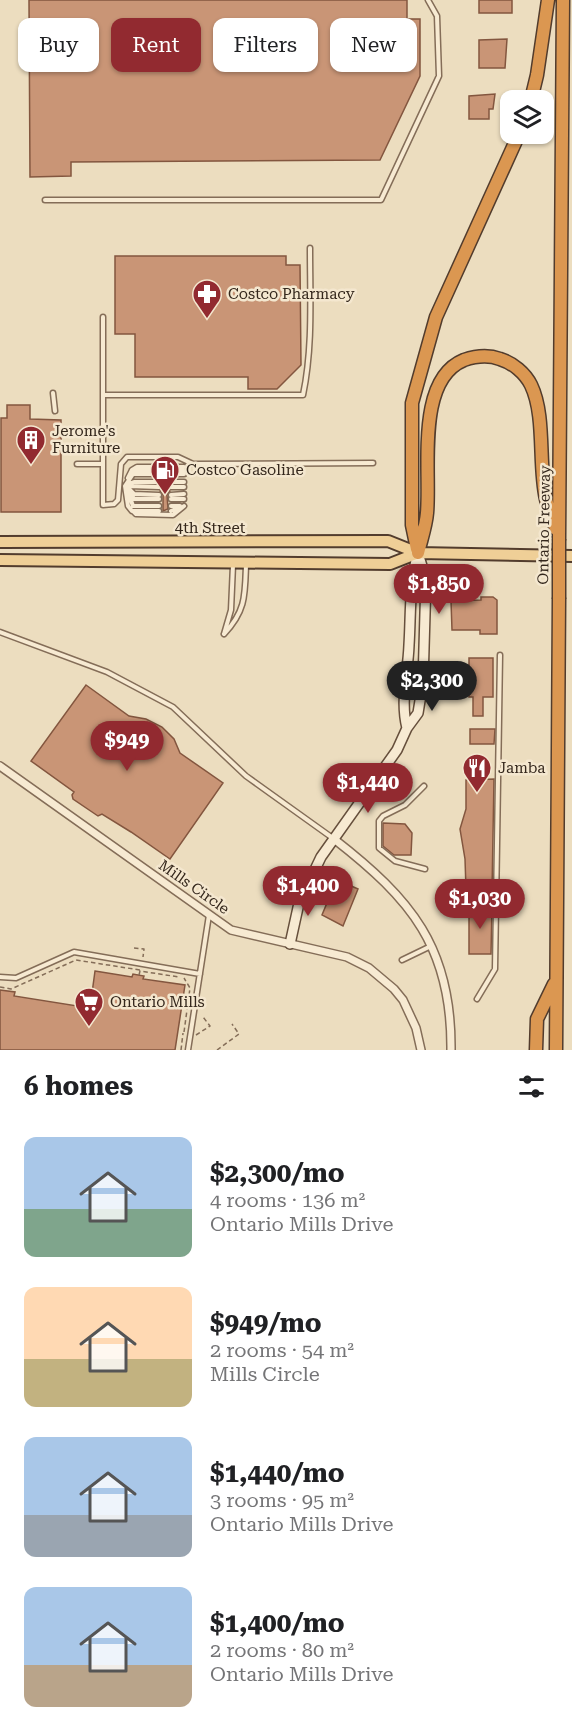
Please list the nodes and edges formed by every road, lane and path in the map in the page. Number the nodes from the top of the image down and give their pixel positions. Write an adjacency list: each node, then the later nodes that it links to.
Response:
1 (428, 0): 6 (lane)
2 (548, 0): 4 (highway)
3 (563, 0): 26 (highway, Ontario Freeway)
4 (533, 90)
5 (514, 144): 28 (highway)
6 (45, 200)
7 (310, 248): 10 (lane)
8 (103, 317): 10 (lane)
9 (53, 393): 11 (lane)
10 (103, 395): 14 (lane)
11 (55, 411)
12 (373, 463): 20 (lane)
13 (77, 464): 14 (lane)
14 (103, 464): 20 (lane)
15 (132, 470): 16 (lane); 20 (lane); 20 (lane)
16 (171, 472)
17 (159, 484): 20 (lane)
18 (171, 484): 19 (lane)
19 (184, 484)
20 (123, 486): 21 (lane); 25 (lane); 25 (lane)
21 (159, 497)
22 (171, 497): 23 (lane)
23 (184, 497)
24 (171, 509): 25 (lane)
25 (132, 511)
26 (556, 517): 28 (highway); 50 (highway, Ontario Freeway, bridge)
27 (0, 542): 28 (main road, 4th Street)
28 (418, 553): 29 (main road, 4th Street); 32 (main road, 4th Street); 35 (street); 35 (street)
29 (572, 556)
30 (0, 560): 31 (main road, 4th Street)
31 (233, 562): 32 (main road, 4th Street); 32 (lane)
32 (246, 563)
33 (0, 632): 38 (lane)
34 (500, 655): 52 (lane)
35 (407, 728): 38 (street)
36 (0, 766): 40 (street, Mills Circle)
37 (424, 786): 39 (lane)
38 (334, 839): 41 (street); 42 (street)
39 (425, 869)
40 (209, 915): 41 (street, Mills Circle); 47 (lane)
41 (290, 944): 57 (street, Mills Circle)
42 (431, 946): 44 (lane); 58 (street)
43 (134, 948): 45 (path)
44 (402, 960)
45 (141, 965): 46 (path); 47 (lane); 49 (lane)
46 (140, 971): 48 (path); 51 (path); 54 (path)
47 (200, 974): 55 (lane)
48 (139, 975)
49 (0, 977)
50 (556, 980): 59 (highway); 60 (highway, Ontario Freeway)
51 (0, 987)
52 (477, 999)
53 (232, 1024): 56 (path)
54 (184, 1032)
55 (188, 1050)
56 (217, 1050)
57 (421, 1050)
58 (451, 1050)
59 (536, 1050)
60 (556, 1050)

